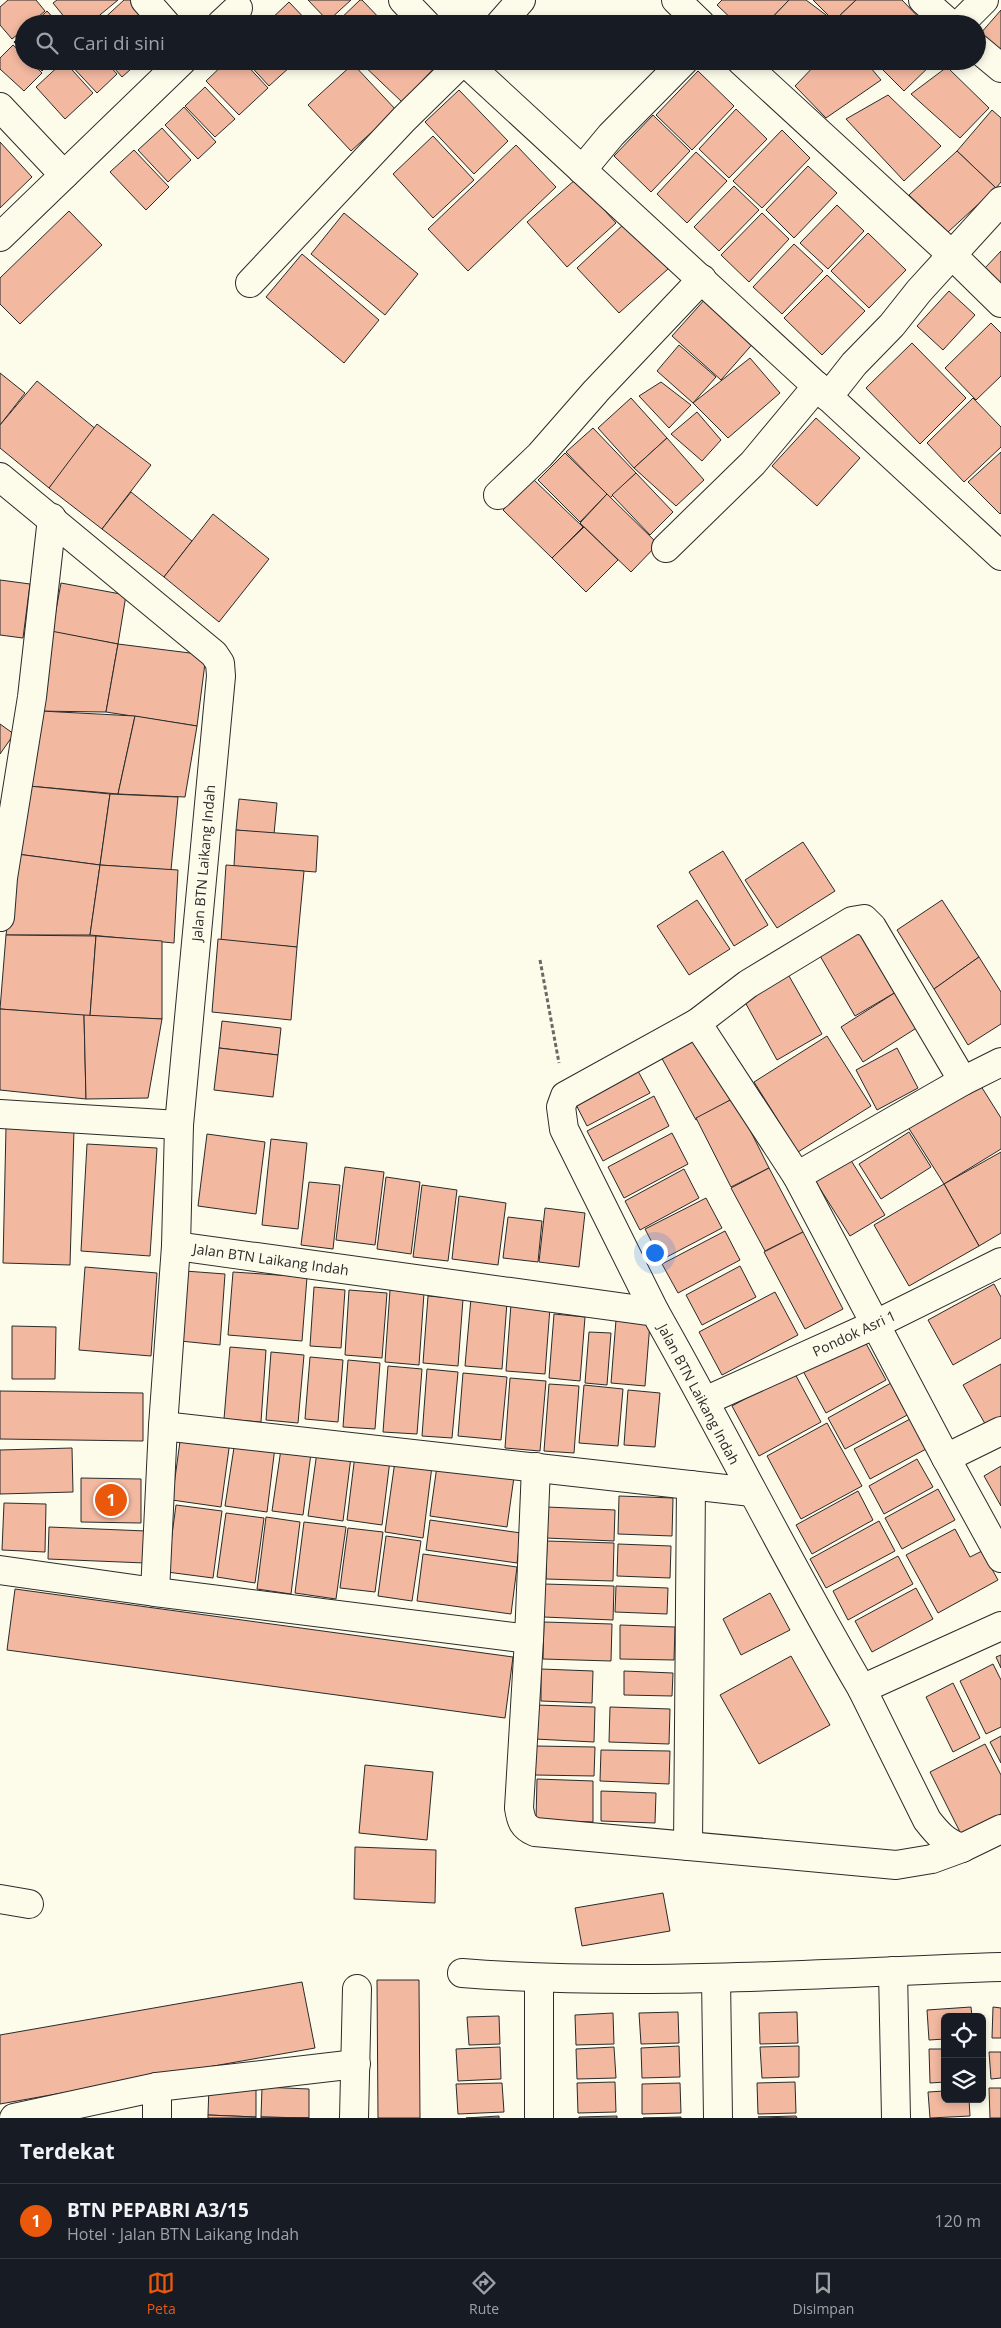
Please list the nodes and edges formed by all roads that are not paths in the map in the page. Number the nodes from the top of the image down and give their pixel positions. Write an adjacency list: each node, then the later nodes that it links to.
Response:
1 (145, 0): 7 (street)
2 (403, 0): 8 (street)
3 (521, 0): 9 (street)
4 (676, 0): 10 (street)
5 (923, 0): 11 (street)
6 (984, 0): 12 (street)
7 (158, 15)
8 (417, 15)
9 (508, 15)
10 (692, 15)
11 (940, 15)
12 (969, 15)
13 (986, 56): 14 (street)
14 (1001, 68)
15 (173, 70): 22 (street)
16 (455, 70): 27 (street)
17 (474, 70): 21 (street)
18 (675, 70): 21 (street)
19 (751, 70): 25 (street)
20 (0, 107): 22 (street)
21 (582, 170): 26 (street)
22 (64, 175): 24 (street)
23 (1001, 201): 25 (street)
24 (0, 237)
25 (951, 254): 28 (street); 29 (street)
26 (702, 279): 29 (street); 31 (street)
27 (250, 284)
28 (1001, 303)
29 (822, 392): 33 (street); 34 (street)
30 (0, 477): 32 (street, Jalan BTN Laikang Indah)
31 (498, 494)
32 (52, 518): 35 (street); 40 (street, Jalan BTN Laikang Indah)
33 (666, 548)
34 (1001, 556)
35 (0, 917)
36 (698, 1023): 38 (street); 41 (street); 44 (street)
37 (1001, 1062): 38 (street)
38 (963, 1081): 41 (street)
39 (0, 1114): 40 (street)
40 (179, 1125): 42 (street, Jalan BTN Laikang Indah)
41 (796, 1176): 45 (street)
42 (176, 1246): 44 (street, Jalan BTN Laikang Indah); 47 (street)
43 (1001, 1262): 45 (street, Pondok Asri 1)
44 (655, 1312): 46 (street, Jalan BTN Laikang Indah)
45 (876, 1324): 46 (street, Pondok Asri 1); 49 (street)
46 (705, 1401): 52 (street, Jalan BTN Laikang Indah)
47 (163, 1426): 50 (street); 55 (street)
48 (1001, 1431): 49 (street)
49 (946, 1458): 53 (street)
50 (536, 1467): 51 (street); 57 (street)
51 (691, 1485): 52 (street); 60 (street)
52 (752, 1492): 58 (street, Jalan BTN Laikang Indah)
53 (1001, 1558)
54 (0, 1570): 55 (street)
55 (155, 1592): 57 (street)
56 (1001, 1626): 58 (street)
57 (529, 1639): 60 (street)
58 (862, 1688): 61 (street, Jalan BTN Laikang Indah)
59 (1001, 1829): 61 (street)
60 (688, 1846): 61 (street)
61 (962, 1848)
62 (0, 1900): 63 (street)
63 (28, 1904)
64 (1001, 1967): 65 (street)
65 (893, 1971): 67 (street); 77 (street)
66 (462, 1973): 68 (street)
67 (716, 1978): 68 (street); 76 (street)
68 (539, 1979): 75 (street)
69 (357, 1989): 70 (street)
70 (356, 2064): 71 (street); 74 (street)
71 (157, 2087): 72 (street); 73 (street)
72 (14, 2118)
73 (157, 2118)
74 (354, 2118)
75 (539, 2118)
76 (718, 2118)
77 (896, 2118)

